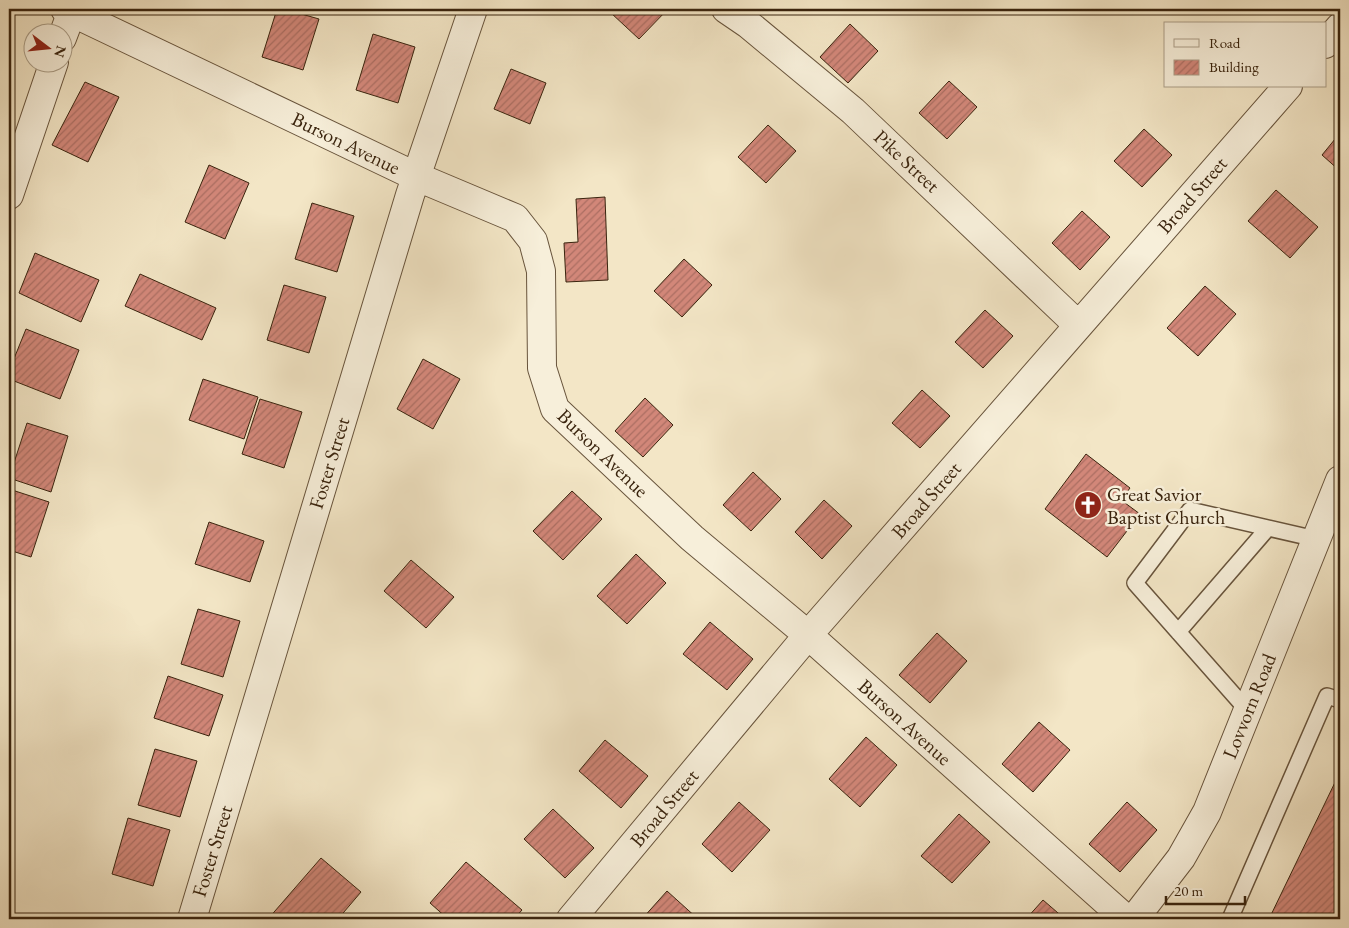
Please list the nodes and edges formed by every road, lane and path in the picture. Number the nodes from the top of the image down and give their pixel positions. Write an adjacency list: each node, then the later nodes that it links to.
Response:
1 (473, 9): 8 (street, Foster Street)
2 (726, 9): 10 (street, Pike Street)
3 (70, 10): 8 (street, Burson Avenue)
4 (1340, 27): 5 (street)
5 (1326, 43)
6 (51, 72): 9 (street)
7 (1286, 88): 10 (street, Broad Street)
8 (415, 176): 15 (street, Burson Avenue); 18 (street, Foster Street)
9 (9, 195)
10 (1078, 325): 15 (street, Broad Street)
11 (1340, 480): 13 (street, Lovvorn Road)
12 (1268, 528): 13 (lane); 14 (lane); 14 (lane)
13 (1316, 539): 17 (street, Lovvorn Road)
14 (1178, 632): 17 (lane)
15 (808, 635): 19 (street, Broad Street); 20 (street, Burson Avenue)
16 (1334, 698): 22 (lane)
17 (1248, 711): 21 (street, Lovvorn Road)
18 (192, 919)
19 (571, 919)
20 (1126, 919)
21 (1134, 919)
22 (1230, 919)

